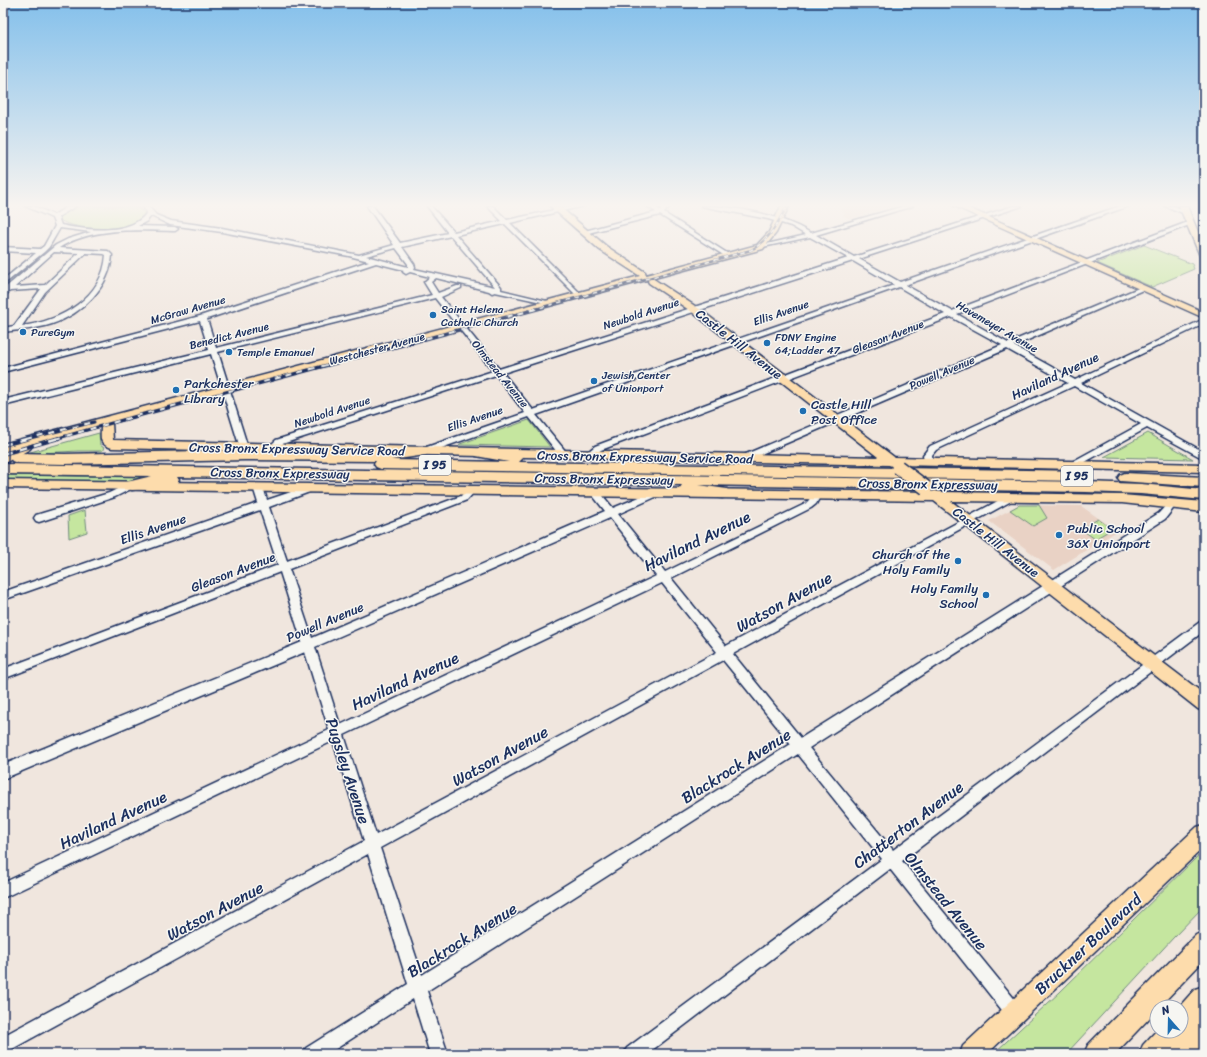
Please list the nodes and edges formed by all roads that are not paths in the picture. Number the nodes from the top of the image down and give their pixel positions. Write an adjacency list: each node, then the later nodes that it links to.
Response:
1 (36, 255): 27 (street)
2 (48, 255): 32 (street)
3 (80, 255): 29 (street)
4 (109, 255): 44 (street)
5 (326, 255): 19 (street)
6 (356, 255): 17 (street)
7 (405, 255): 23 (street)
8 (470, 255): 33 (street)
9 (539, 255): 34 (street)
10 (612, 255): 24 (main road)
11 (727, 255): 24 (main road, Westchester Avenue)
12 (847, 255): 18 (street, Havemeyer Avenue)
13 (866, 255): 18 (street, Newbold Avenue)
14 (985, 255): 28 (street, Ellis Avenue)
15 (1070, 255): 21 (main road)
16 (1103, 255): 21 (street, Gleason Avenue)
17 (360, 256): 19 (street); 20 (street)
18 (854, 259): 28 (street, Havemeyer Avenue); 38 (street, Newbold Avenue)
19 (350, 260): 22 (street)
20 (377, 262): 22 (street, McGraw Avenue); 23 (street)
21 (1085, 262): 31 (main road); 39 (street, Gleason Avenue)
22 (370, 265): 23 (street); 41 (street, McGraw Avenue)
23 (407, 271): 25 (street)
24 (639, 277): 34 (main road, Westchester Avenue)
25 (432, 278): 30 (street); 33 (street); 35 (street, Olmstead Avenue)
26 (652, 281): 38 (main road, Castle Hill Avenue)
27 (3, 283)
28 (900, 285): 39 (street, Havemeyer Avenue); 46 (street, Ellis Avenue)
29 (47, 287): 32 (street); 44 (street)
30 (459, 287): 33 (street); 35 (street, Benedict Avenue)
31 (1143, 288): 40 (main road); 47 (street, Powell Avenue)
32 (5, 291)
33 (491, 292): 36 (street); 37 (street)
34 (579, 295): 36 (main road, Westchester Avenue)
35 (436, 296): 43 (street, Olmstead Avenue); 48 (street, Benedict Avenue)
36 (549, 303): 37 (main road, Westchester Avenue)
37 (536, 306): 43 (main road, Westchester Avenue)
38 (695, 310): 46 (main road, Castle Hill Avenue); 50 (street, Newbold Avenue)
39 (950, 313): 47 (street, Havemeyer Avenue); 51 (street, Gleason Avenue)
40 (1204, 315)
41 (203, 318): 48 (street); 49 (street, McGraw Avenue)
42 (1204, 321): 52 (street, Haviland Avenue)
43 (461, 326): 50 (street, Olmstead Avenue); 53 (main road, Westchester Avenue)
44 (17, 328): 45 (street)
45 (3, 330)
46 (737, 342): 51 (main road, Castle Hill Avenue); 55 (street, Ellis Avenue)
47 (1008, 346): 52 (street, Havemeyer Avenue); 56 (street, Powell Avenue)
48 (213, 351): 53 (street); 54 (street, Benedict Avenue)
49 (3, 370)
50 (498, 372): 55 (street, Olmstead Avenue); 62 (street, Newbold Avenue)
51 (783, 377): 56 (main road, Castle Hill Avenue); 66 (street, Gleason Avenue)
52 (1074, 383): 58 (street, Havemeyer Avenue); 72 (street, Haviland Avenue)
53 (224, 389): 57 (main road, Westchester Avenue); 61 (street)
54 (3, 403)
55 (531, 413): 63 (street, Ellis Avenue); 65 (street, Olmstead Avenue)
56 (836, 418): 70 (street, Powell Avenue); 73 (main road, Castle Hill Avenue)
57 (106, 421): 59 (main road, Westchester Avenue); 61 (main road, Cross Bronx Expressway Service Road)
58 (1148, 424): 67 (street, Havemeyer Avenue); 74 (street)
59 (40, 438): 60 (main road, Westchester Avenue); 71 (main road, Westchester Avenue)
60 (3, 448)
61 (244, 448): 62 (main road, Cross Bronx Expressway Service Road)
62 (272, 448): 63 (main road, Cross Bronx Expressway Service Road)
63 (421, 452): 64 (main road, Cross Bronx Expressway Service Road); 69 (highway)
64 (481, 453): 65 (main road, Cross Bronx Expressway Service Road); 77 (highway)
65 (564, 455): 66 (main road, Cross Bronx Expressway Service Road)
66 (588, 455): 70 (main road, Cross Bronx Expressway Service Road)
67 (1204, 456)
68 (17, 458): 69 (highway, Cross Bronx Expressway / I 95)
69 (65, 459): 77 (highway, Cross Bronx Expressway / I 95)
70 (742, 459): 73 (main road, Cross Bronx Expressway Service Road)
71 (3, 460)
72 (928, 463): 73 (main road, Cross Bronx Expressway Service Road); 74 (main road, Cross Bronx Expressway Service Road)
73 (895, 464): 88 (main road, Castle Hill Avenue, bridge)
74 (1071, 466): 75 (main road, Cross Bronx Expressway Service Road)
75 (1204, 468)
76 (3, 469): 78 (highway, Cross Bronx Expressway / I 95)
77 (804, 471): 80 (highway, Cross Bronx Expressway / I 95)
78 (373, 475): 79 (highway, Cross Bronx Expressway / I 95); 82 (highway)
79 (425, 476): 85 (highway, Cross Bronx Expressway / I 95); 90 (highway)
80 (1204, 482)
81 (3, 484): 82 (main road)
82 (132, 485): 83 (main road); 99 (street)
83 (258, 487): 84 (main road); 96 (street, Pugsley Avenue)
84 (312, 488): 86 (main road); 96 (street, Ellis Avenue)
85 (1141, 489): 92 (highway, Cross Bronx Expressway / I 95); 94 (highway)
86 (471, 490): 87 (main road); 101 (street, Gleason Avenue)
87 (595, 492): 89 (main road); 98 (street, Olmstead Avenue)
88 (931, 492): 91 (main road); 93 (main road); 100 (main road, Castle Hill Avenue)
89 (657, 493): 90 (main road); 98 (street, Powell Avenue)
90 (722, 494): 91 (main road)
91 (816, 495): 102 (street, Haviland Avenue)
92 (1204, 495)
93 (1012, 497): 95 (main road); 100 (street, Watson Avenue)
94 (1204, 499)
95 (1173, 503): 97 (main road); 103 (street, Blackrock Avenue)
96 (263, 505): 101 (street, Pugsley Avenue); 104 (street, Ellis Avenue)
97 (1204, 507)
98 (612, 513): 102 (street, Olmstead Avenue); 106 (street, Powell Avenue)
99 (38, 518)
100 (968, 521): 103 (main road, Castle Hill Avenue); 107 (street, Watson Avenue)
101 (283, 568): 106 (street, Pugsley Avenue); 109 (street, Gleason Avenue)
102 (664, 577): 107 (street, Olmstead Avenue); 111 (street, Haviland Avenue)
103 (1052, 586): 108 (main road, Castle Hill Avenue); 112 (street, Blackrock Avenue)
104 (3, 596)
105 (1204, 625): 108 (street, Chatterton Avenue)
106 (308, 645): 111 (street, Pugsley Avenue); 113 (street, Powell Avenue)
107 (725, 653): 112 (street, Olmstead Avenue); 115 (street, Watson Avenue)
108 (1152, 664): 110 (main road, Castle Hill Avenue); 116 (street, Chatterton Avenue)
109 (3, 674)
110 (1204, 704)
111 (336, 733): 115 (street, Pugsley Avenue); 117 (street, Haviland Avenue)
112 (800, 746): 116 (street, Olmstead Avenue); 119 (street, Blackrock Avenue)
113 (3, 772)
114 (1204, 834): 121 (main road, Bruckner Boulevard)
115 (372, 845): 119 (street, Pugsley Avenue); 125 (street, Watson Avenue)
116 (891, 860): 121 (street, Olmstead Avenue); 128 (street, Chatterton Avenue)
117 (3, 891)
118 (1204, 943): 130 (highway)
119 (418, 988): 126 (street, Blackrock Avenue); 127 (street, Pugsley Avenue)
120 (1204, 998): 122 (highway)
121 (1015, 1013): 129 (main road, Bruckner Boulevard)
122 (1189, 1014)
123 (1204, 1030): 132 (highway)
124 (1166, 1039): 131 (highway)
125 (3, 1045)
126 (312, 1054)
127 (439, 1054)
128 (633, 1054)
129 (971, 1054)
130 (1097, 1054)
131 (1152, 1054)
132 (1173, 1054)

